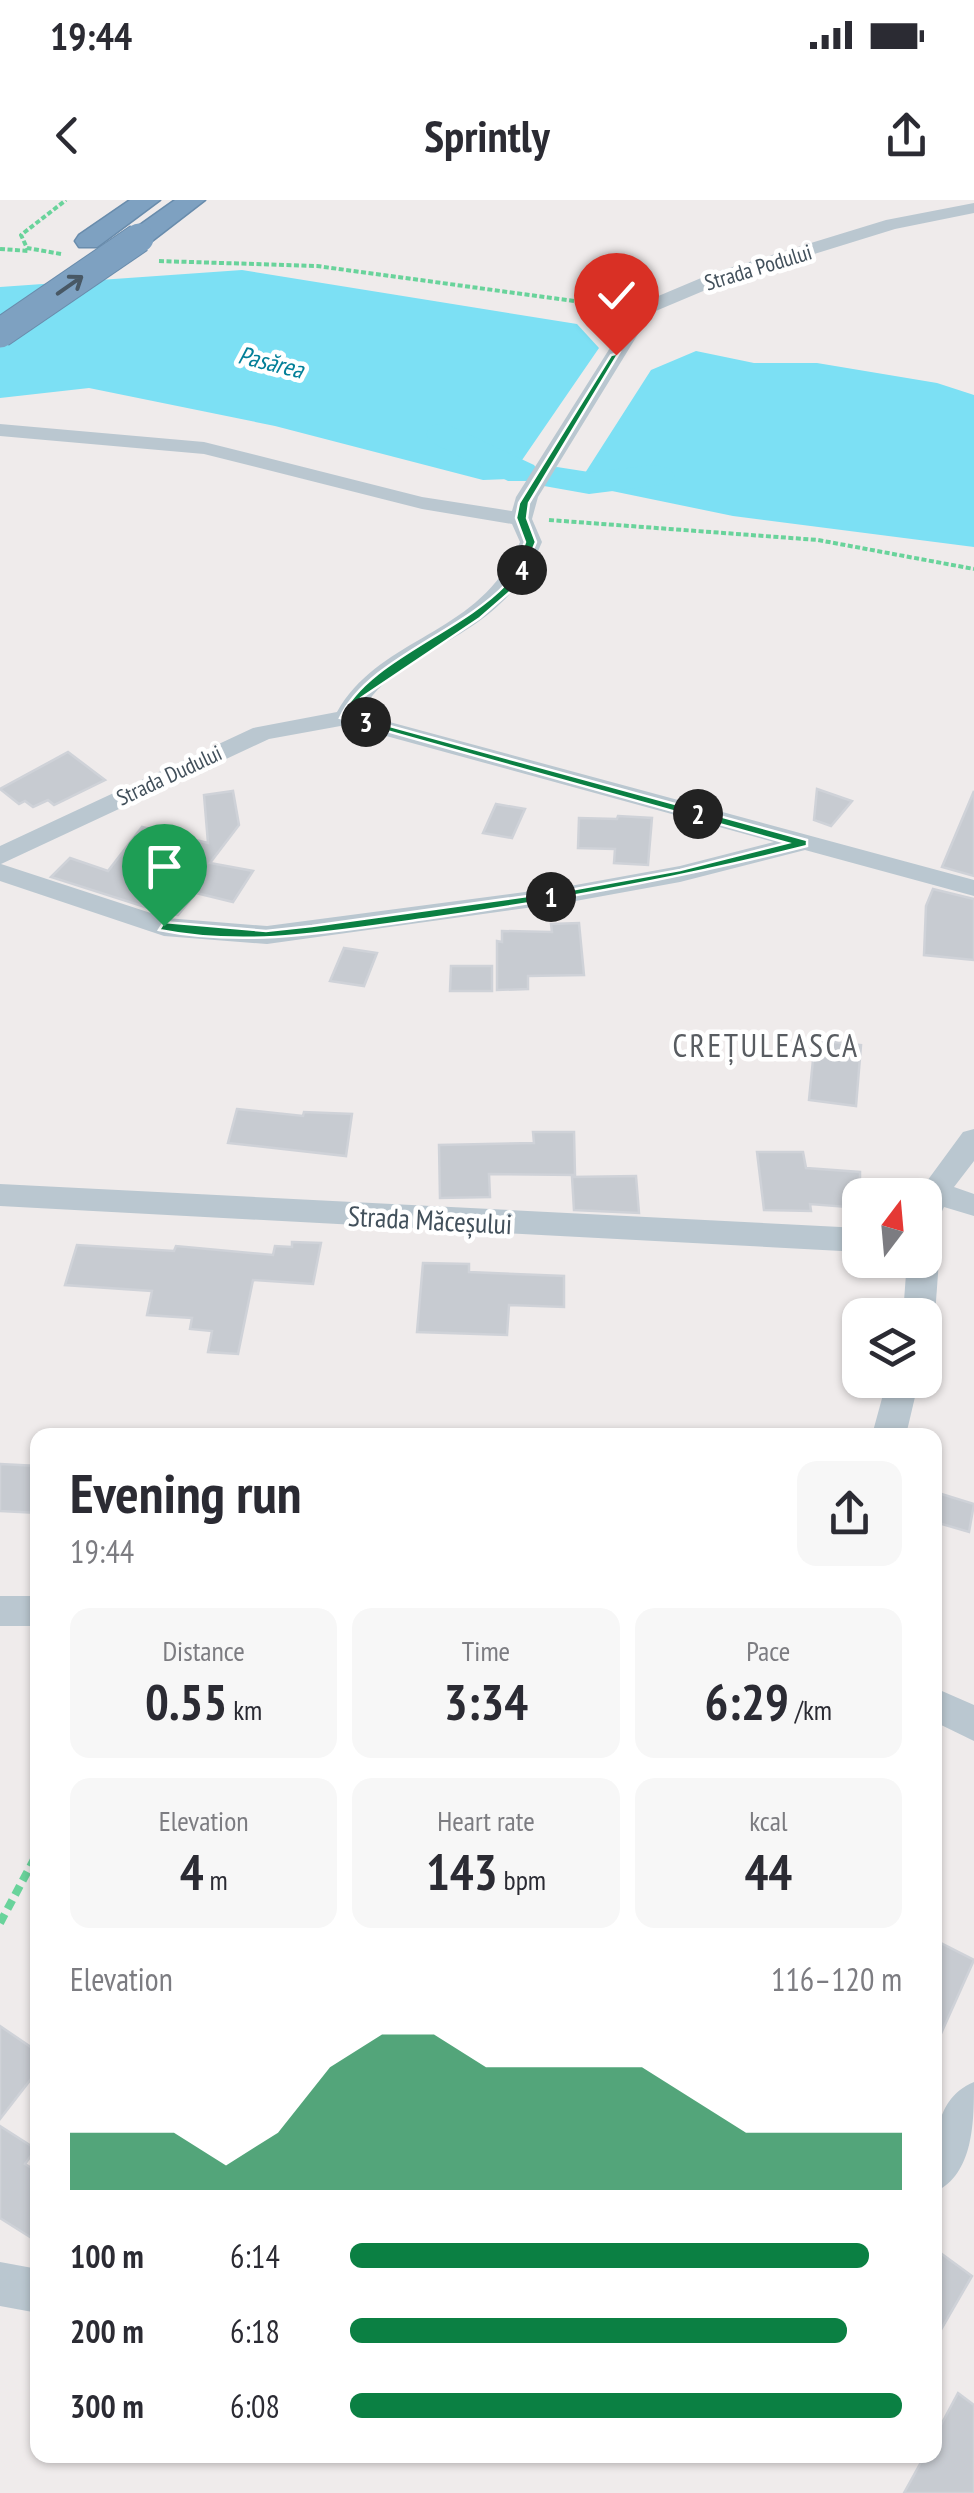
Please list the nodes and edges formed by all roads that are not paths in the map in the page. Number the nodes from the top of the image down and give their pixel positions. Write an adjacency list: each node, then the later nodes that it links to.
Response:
1 (147, 200): 4 (highway)
2 (192, 200): 5 (highway, one-way to 2, bridge)
3 (974, 208): 7 (street, Strada Podului)
4 (63, 252)
5 (0, 333)
6 (0, 430): 7 (street)
7 (525, 515): 8 (street)
8 (346, 718): 9 (street, Strada Dudului); 10 (street, Strada Dudului)
9 (802, 843): 11 (street); 12 (street, Strada Dudului)
10 (0, 856)
11 (0, 872)
12 (974, 888)
13 (974, 1140): 14 (street)
14 (942, 1187)
15 (0, 1195): 18 (street, Strada Măceșului)
16 (942, 1204): 17 (street)
17 (974, 1204)
18 (842, 1239)
19 (898, 1398): 20 (street)
20 (891, 1428)
21 (0, 1611): 22 (street)
22 (30, 1611)
23 (942, 1708): 24 (street)
24 (974, 1724)
25 (974, 2103): 26 (street)
26 (942, 2158)
27 (0, 2284): 28 (street)
28 (30, 2289)

